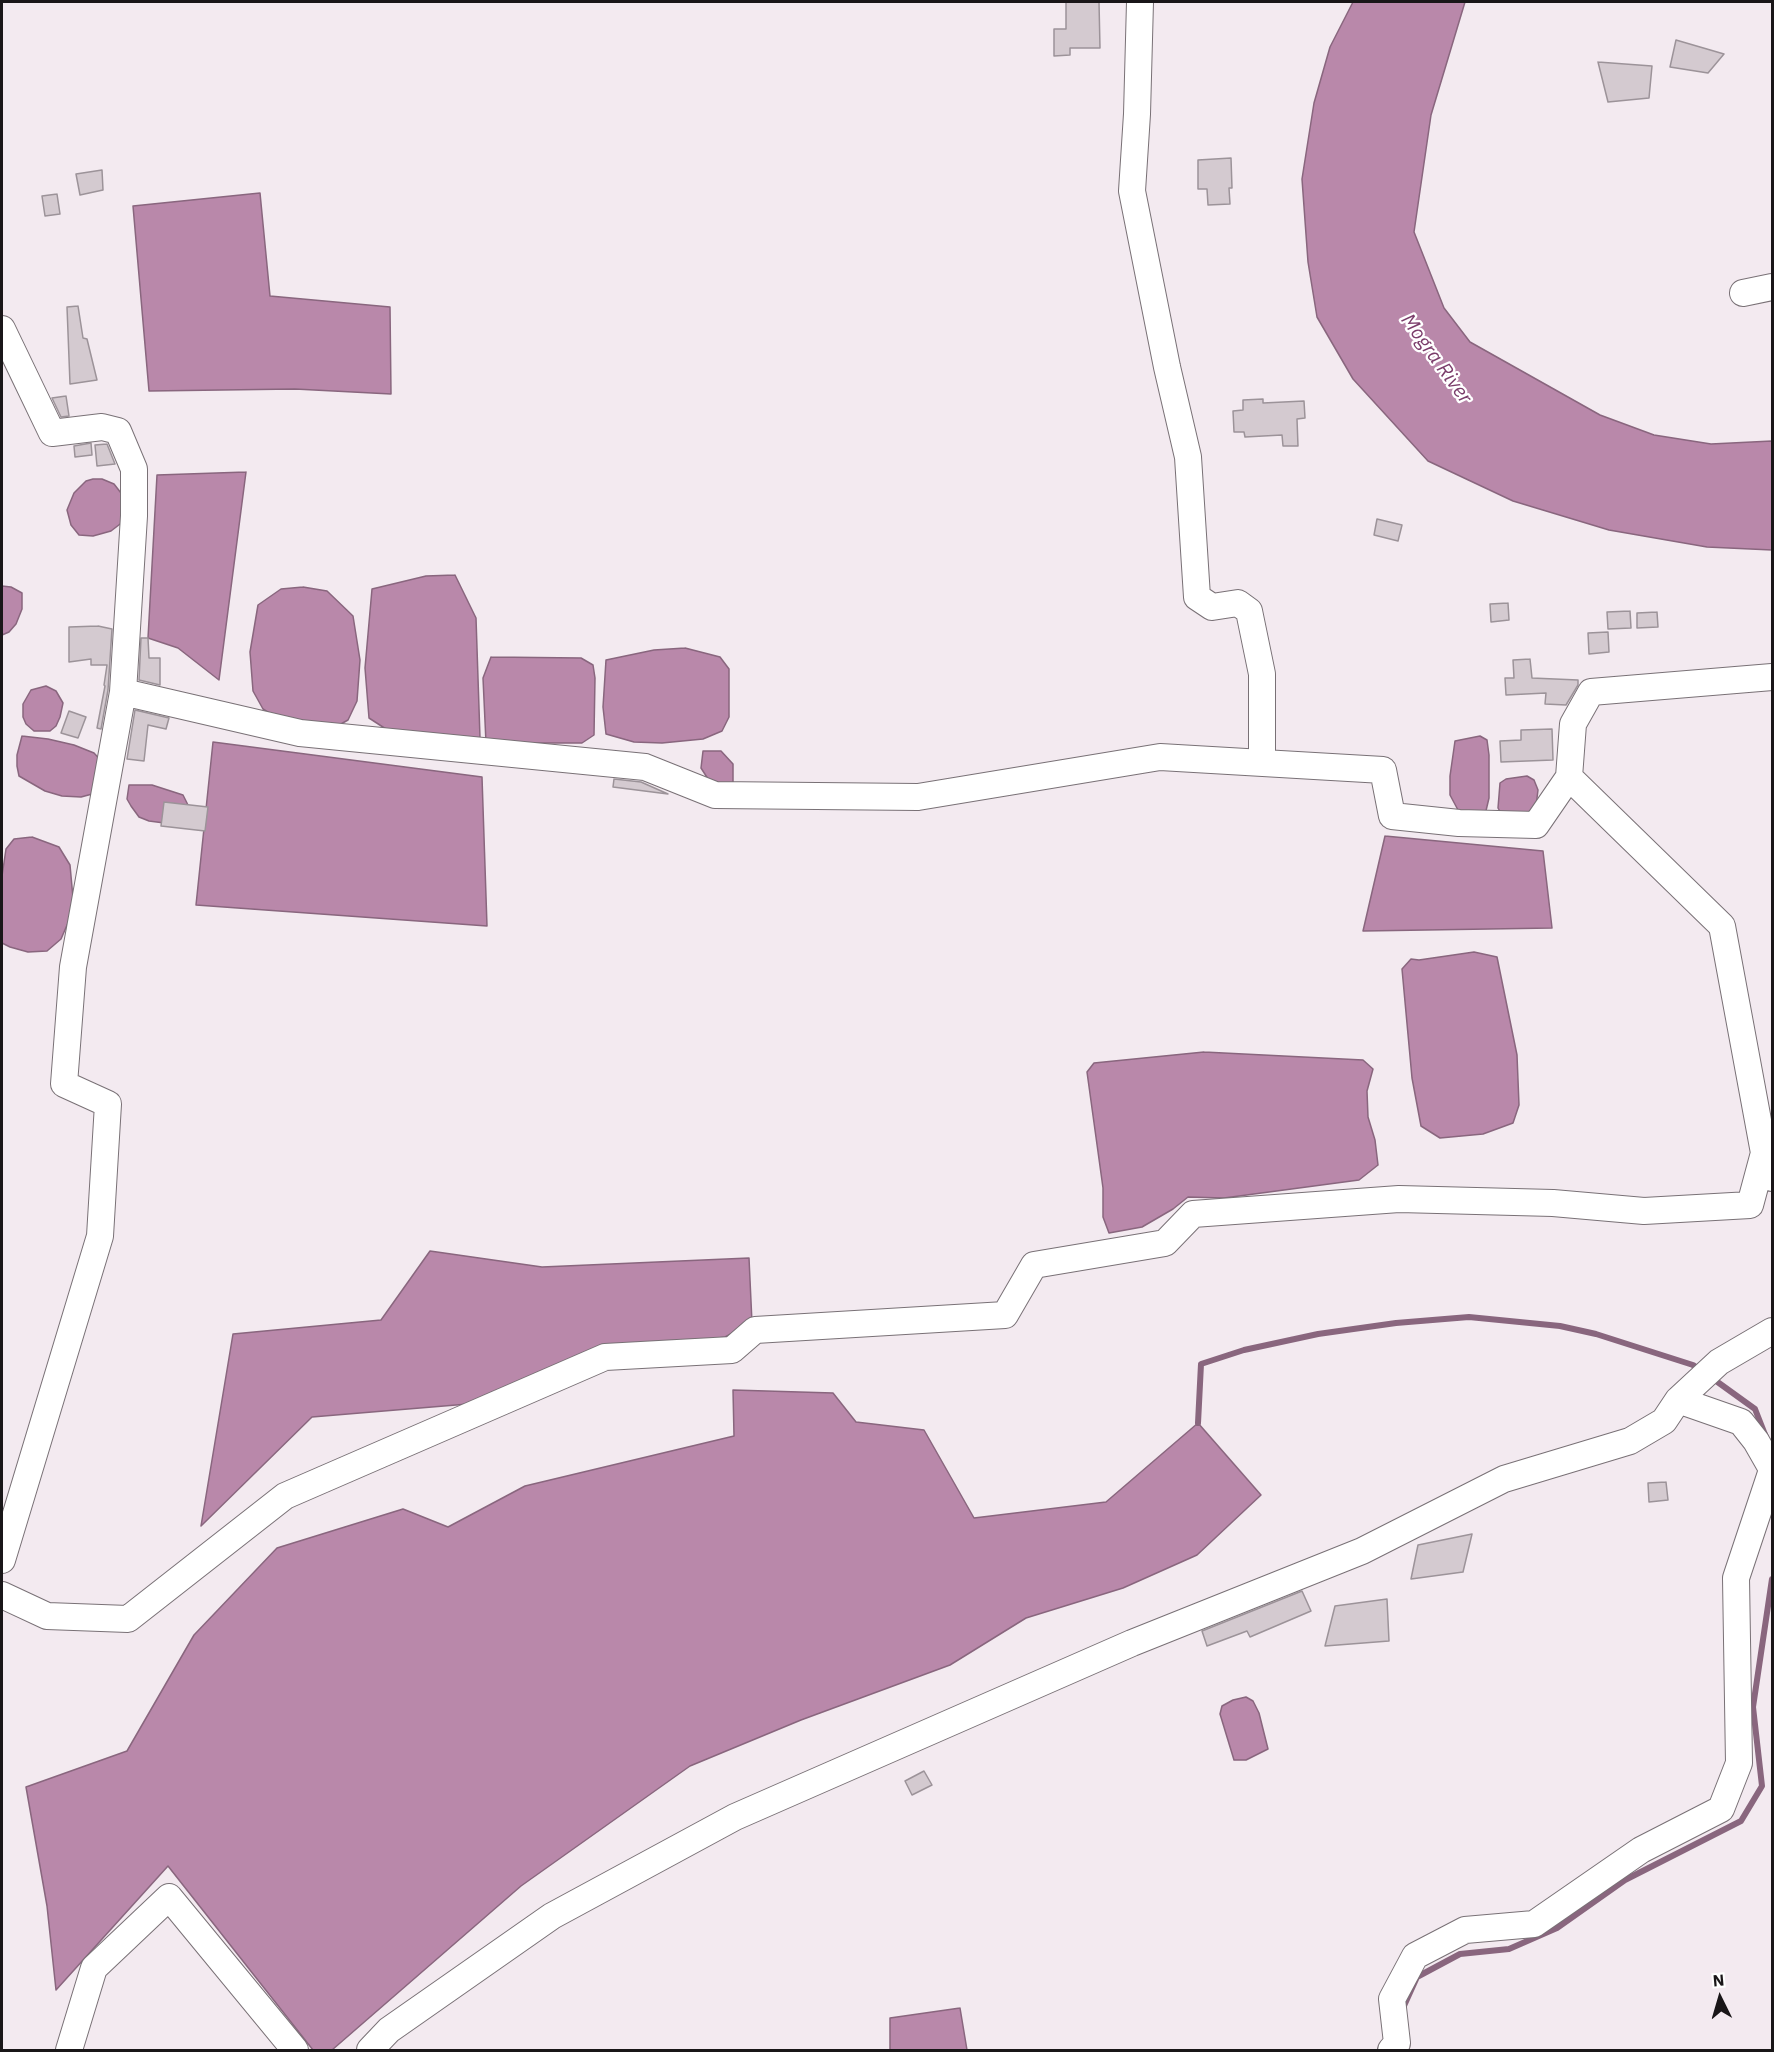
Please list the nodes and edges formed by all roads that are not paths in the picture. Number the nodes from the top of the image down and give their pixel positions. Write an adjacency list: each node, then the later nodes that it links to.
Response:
1 (1140, 2): 7 (street)
2 (1773, 287): 3 (street)
3 (1743, 293)
4 (2, 329): 6 (street)
5 (1773, 677): 8 (street)
6 (123, 692): 7 (street); 14 (street)
7 (1262, 763): 8 (street)
8 (1569, 777): 9 (street)
9 (1764, 1153): 10 (street); 15 (street)
10 (1773, 1179)
11 (1773, 1331): 12 (street)
12 (1678, 1400): 13 (street); 18 (street)
13 (1773, 1470): 19 (street)
14 (2, 1560)
15 (2, 1594)
16 (69, 2050): 17 (street)
17 (295, 2050)
18 (370, 2050)
19 (1391, 2050)

